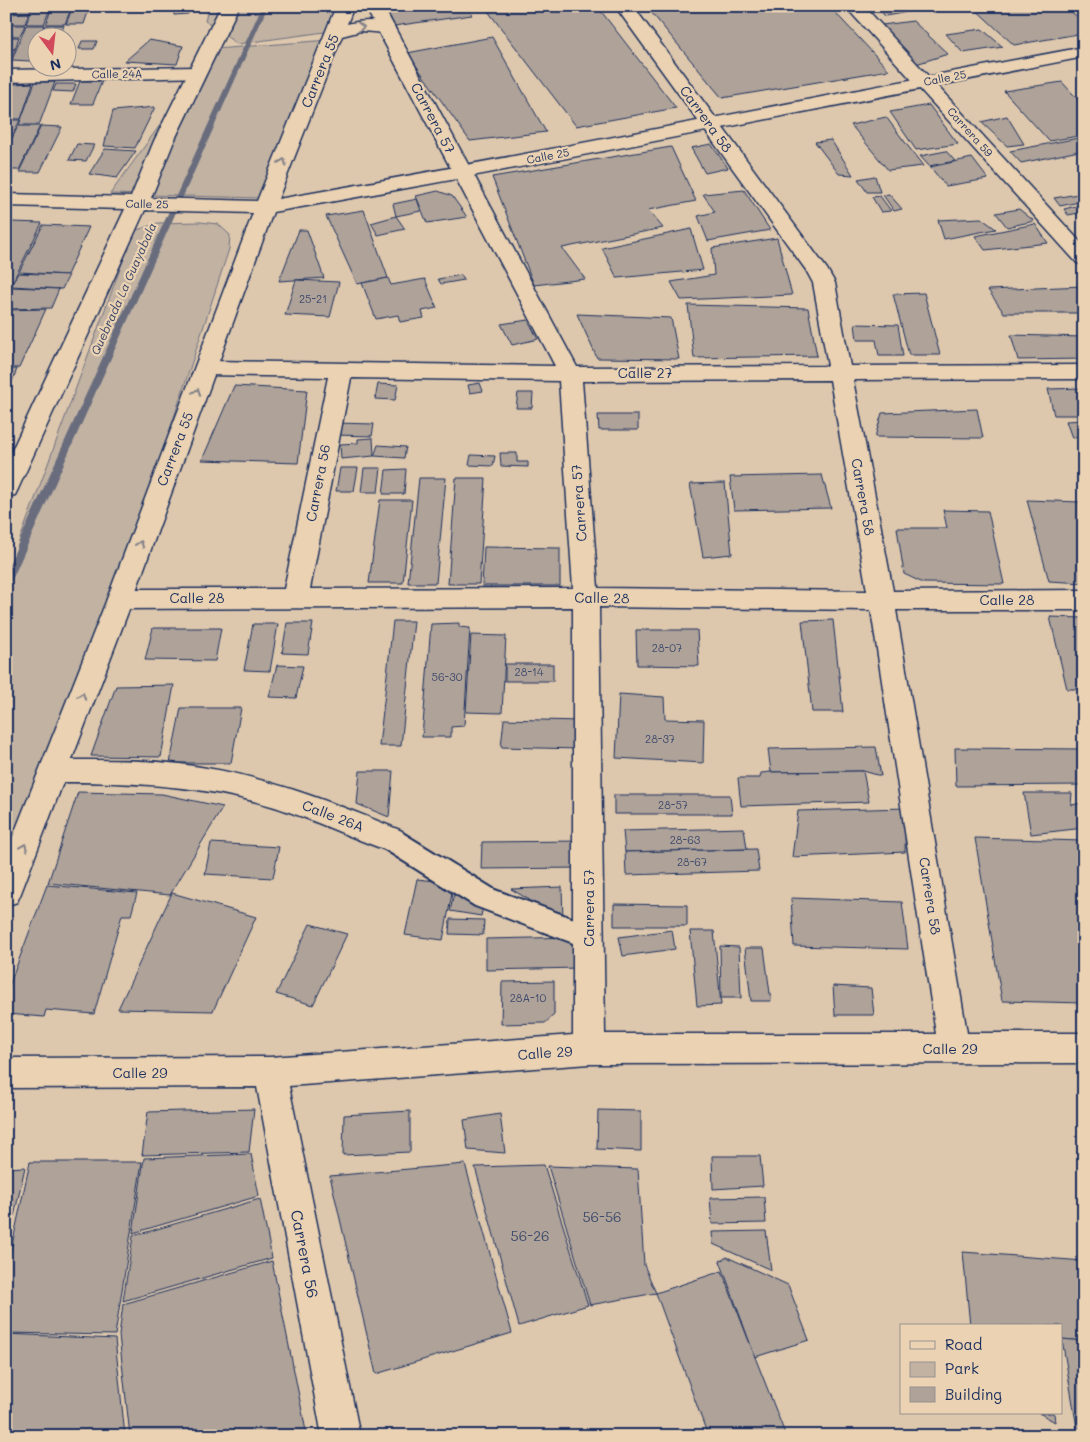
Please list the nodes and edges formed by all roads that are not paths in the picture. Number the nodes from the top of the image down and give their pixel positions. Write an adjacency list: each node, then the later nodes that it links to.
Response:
1 (230, 6): 9 (street)
2 (345, 6): 7 (street, Carrera 55)
3 (374, 6): 6 (street, Carrera 57)
4 (624, 6): 12 (street, Carrera 58)
5 (854, 6): 11 (street, Carrera 59)
6 (386, 28): 7 (street, one-way to 6); 13 (street, Carrera 57)
7 (336, 32): 16 (street, Carrera 55, one-way to 7)
8 (1084, 52): 11 (street, Calle 25)
9 (197, 73): 10 (street, Calle 24A); 15 (street)
10 (6, 76)
11 (925, 82): 12 (street, Calle 25); 17 (street, Carrera 59)
12 (710, 123): 13 (street, Calle 25); 20 (street, Carrera 58)
13 (462, 173): 16 (street, Calle 25); 22 (street, Carrera 57)
14 (6, 200): 15 (street, Calle 25)
15 (142, 204): 16 (street, Calle 25); 23 (street)
16 (260, 207): 18 (street, Carrera 55)
17 (1084, 259)
18 (207, 368): 19 (street, Calle 27); 25 (street, Carrera 55, one-way to 18)
19 (341, 369): 22 (street, Calle 27); 26 (street, Carrera 56)
20 (841, 371): 21 (street, Calle 27); 22 (street, Calle 27); 28 (street, Carrera 58)
21 (1084, 372)
22 (570, 374): 24 (street, Carrera 57)
23 (6, 489)
24 (586, 597): 26 (street, Calle 28); 28 (street, Calle 28); 32 (street, Carrera 57)
25 (120, 598): 26 (street, Calle 28); 29 (street, Carrera 55, one-way to 25)
26 (295, 598)
27 (1084, 600): 28 (street, Calle 28)
28 (882, 601): 35 (street, Carrera 58)
29 (54, 770): 30 (street, Calle 26A); 31 (street, Carrera 55, one-way to 29)
30 (392, 840): 32 (street, Calle 26A)
31 (6, 893)
32 (590, 937): 34 (street, Carrera 57)
33 (1084, 1048): 35 (street, Calle 29)
34 (588, 1049): 35 (street, Calle 29); 36 (street, Calle 29)
35 (954, 1049)
36 (270, 1072): 37 (street, Calle 29); 38 (street, Carrera 56)
37 (6, 1073)
38 (341, 1436)

